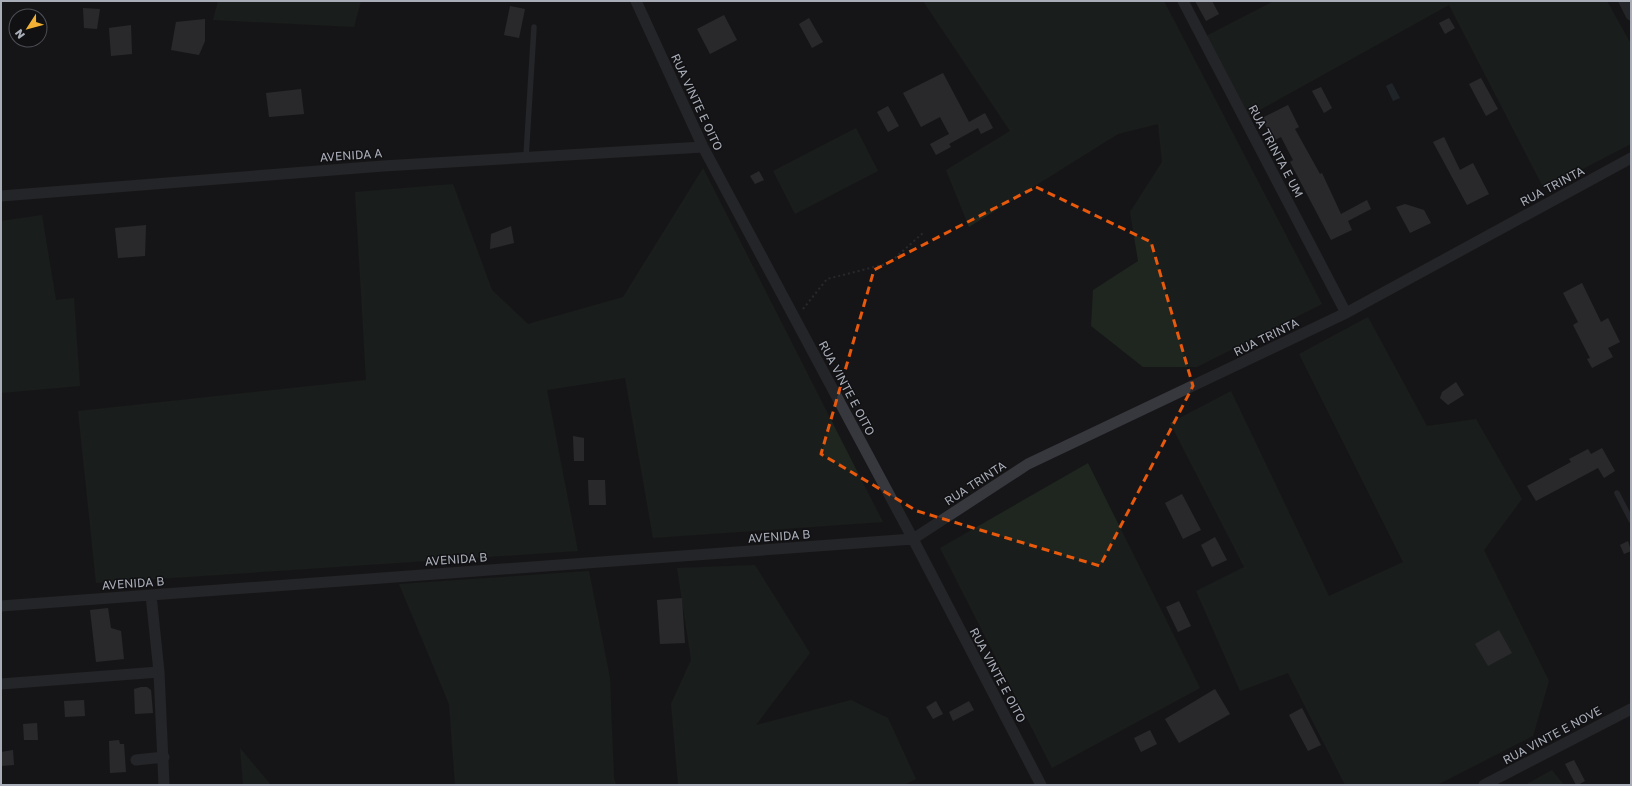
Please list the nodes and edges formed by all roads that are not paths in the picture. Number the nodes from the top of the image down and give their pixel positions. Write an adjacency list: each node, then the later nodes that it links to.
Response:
1 (636, 1): 6 (street, RUA VINTE E OITO)
2 (1183, 1): 10 (street, RUA TRINTA E UM)
3 (1624, 1): 4 (street)
4 (1631, 15)
5 (534, 27): 7 (lane)
6 (703, 147): 7 (street, AVENIDA A); 13 (street, RUA VINTE E OITO)
7 (526, 158): 9 (street, AVENIDA A)
8 (1631, 158): 10 (street, RUA TRINTA)
9 (1, 196)
10 (1346, 313): 13 (street, RUA TRINTA)
11 (1617, 493): 12 (lane)
12 (1631, 520)
13 (913, 539): 14 (street, AVENIDA B); 22 (street, RUA VINTE E OITO)
14 (151, 595): 15 (street, AVENIDA B); 16 (street)
15 (1, 606)
16 (159, 672): 17 (street); 19 (street)
17 (1, 684)
18 (1631, 708): 23 (street, RUA VINTE E NOVE)
19 (164, 757): 20 (street); 21 (street)
20 (136, 760)
21 (164, 785)
22 (1041, 785)
23 (1484, 785)

